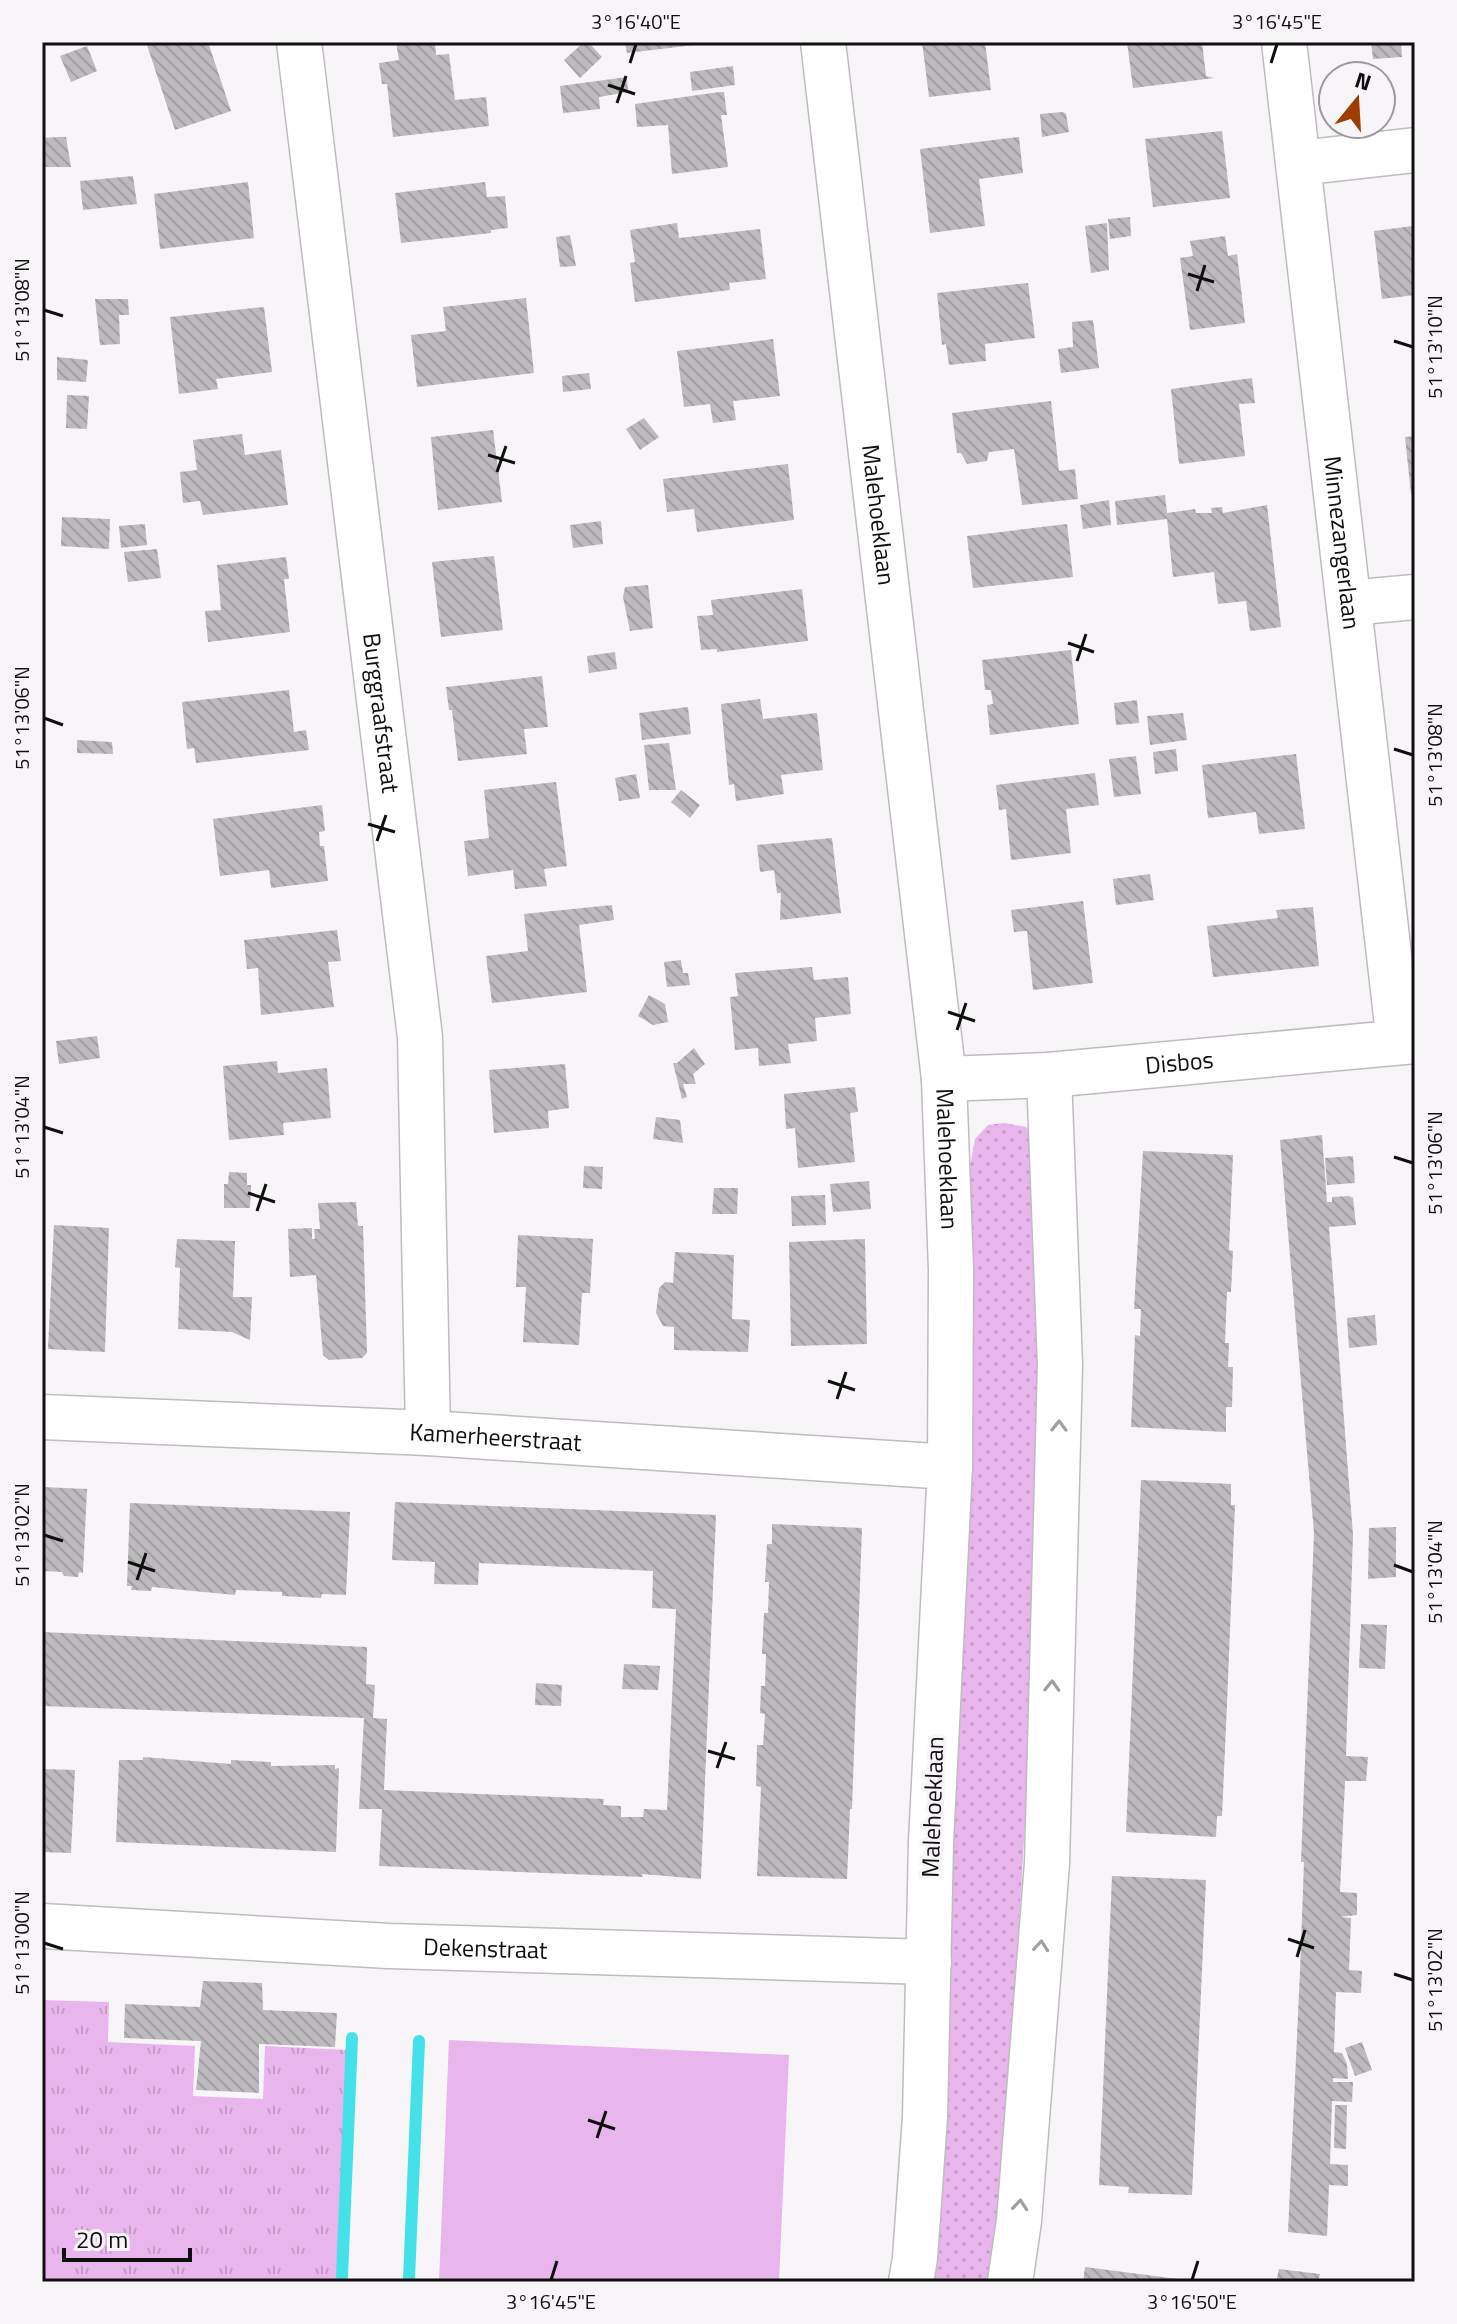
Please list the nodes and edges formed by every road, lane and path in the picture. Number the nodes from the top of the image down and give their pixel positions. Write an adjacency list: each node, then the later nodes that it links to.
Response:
1 (299, 42): 12 (street, Burggraafstraat)
2 (823, 42): 10 (street, Malehoeklaan)
3 (1284, 42): 5 (street, Minnezangerlaan)
4 (1415, 150): 5 (street)
5 (1299, 163): 7 (street, Minnezangerlaan)
6 (1415, 597): 7 (street)
7 (1349, 603): 8 (street, Minnezangerlaan)
8 (1407, 1042): 9 (street, Disbos)
9 (1049, 1075): 10 (street, Disbos); 17 (street, one-way to 9)
10 (944, 1079): 13 (street, Malehoeklaan)
11 (42, 1417): 12 (street, Kamerheerstraat)
12 (428, 1433): 13 (street, Kamerheerstraat)
13 (950, 1467): 15 (street, Malehoeklaan)
14 (42, 1926): 15 (street, Dekenstraat)
15 (929, 1962): 16 (street, Malehoeklaan)
16 (911, 2282)
17 (1010, 2282)

